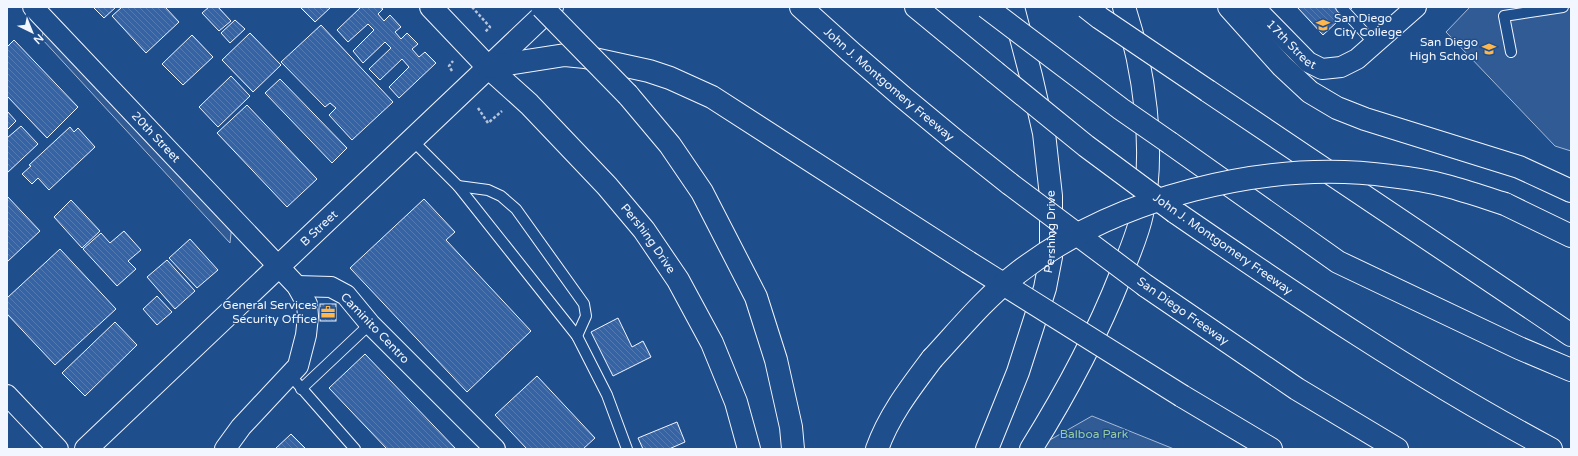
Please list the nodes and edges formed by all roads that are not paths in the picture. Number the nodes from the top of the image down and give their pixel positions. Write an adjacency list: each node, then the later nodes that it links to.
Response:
1 (33, 7): 24 (street, 20th Street)
2 (431, 7): 18 (main road, Pershing Drive)
3 (542, 7): 39 (main road, bridge)
4 (552, 7): 18 (main road, B Street)
5 (801, 7): 20 (main road, John J. Montgomery Freeway)
6 (916, 7): 45 (main road, John J. Montgomery Freeway, bridge)
7 (986, 7): 29 (main road, bridge)
8 (1013, 7): 41 (main road, Pershing Drive)
9 (1086, 7): 27 (main road, bridge)
10 (1124, 7): 42 (main road)
11 (1229, 7): 22 (main road)
12 (1254, 7): 16 (street, 17th Street)
13 (1341, 7): 16 (lane)
14 (1416, 7): 16 (street, 17th Street)
15 (1563, 7): 17 (lane)
16 (1374, 43)
17 (1512, 52)
18 (488, 67): 19 (main road, B Street); 38 (main road, Pershing Drive); 43 (main road, bridge)
19 (412, 140): 21 (lane); 24 (main road, B Street)
20 (978, 159): 44 (main road, San Diego Freeway, bridge)
21 (458, 186): 28 (lane); 28 (lane)
22 (1571, 191)
23 (1571, 236): 40 (main road, bridge)
24 (279, 267): 25 (street, 20th Street); 33 (main road, B Street)
25 (297, 286): 26 (street, Caminito Centro); 30 (street)
26 (370, 324): 30 (lane); 36 (street, Caminito Centro)
27 (1571, 335)
28 (577, 336): 37 (lane)
29 (1571, 370)
30 (296, 382): 34 (street); 35 (lane)
31 (7, 395): 32 (street)
32 (58, 449)
33 (86, 449)
34 (225, 449)
35 (355, 449)
36 (495, 449)
37 (627, 449)
38 (749, 449)
39 (793, 449)
40 (877, 449)
41 (987, 449)
42 (1031, 449)
43 (1271, 449)
44 (1397, 449)
45 (1551, 449)

